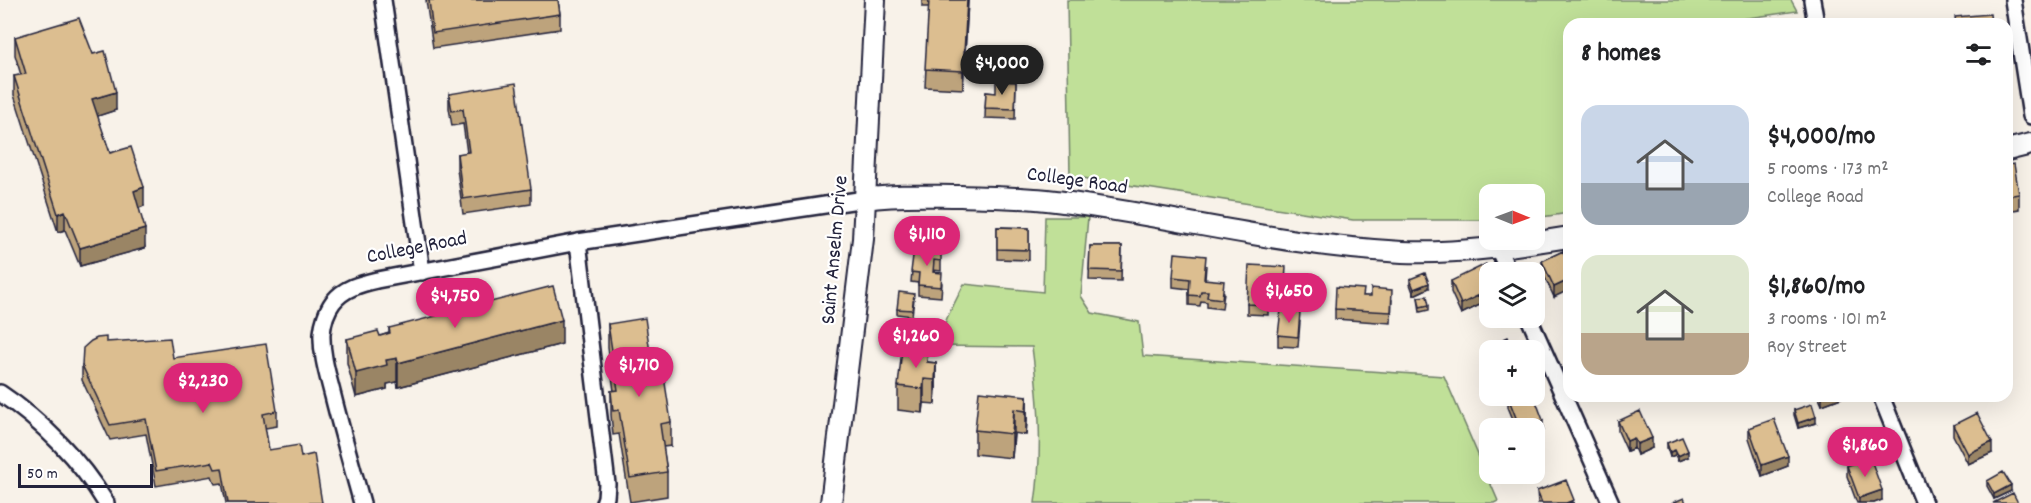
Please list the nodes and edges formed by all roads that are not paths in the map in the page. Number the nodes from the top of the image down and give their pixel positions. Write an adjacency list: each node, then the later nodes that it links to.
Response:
1 (382, 0): 14 (street)
2 (875, 0): 9 (street, Saint Anselm Drive)
3 (1812, 0): 5 (street)
4 (2013, 0): 6 (street)
5 (1815, 18)
6 (2031, 116)
7 (2031, 144): 8 (street)
8 (2013, 148)
9 (865, 199): 12 (street, College Road); 13 (street, College Road); 23 (street, Saint Anselm Drive)
10 (1563, 238): 11 (street, College Road)
11 (1545, 241)
12 (578, 242): 14 (street, College Road); 22 (street)
13 (1479, 249)
14 (422, 272): 21 (street, College Road)
15 (1533, 328): 17 (street)
16 (0, 393): 20 (street)
17 (1563, 395)
18 (1566, 402): 24 (street)
19 (1883, 402): 25 (street)
20 (106, 503)
21 (363, 503)
22 (604, 503)
23 (831, 503)
24 (1611, 503)
25 (1924, 503)

